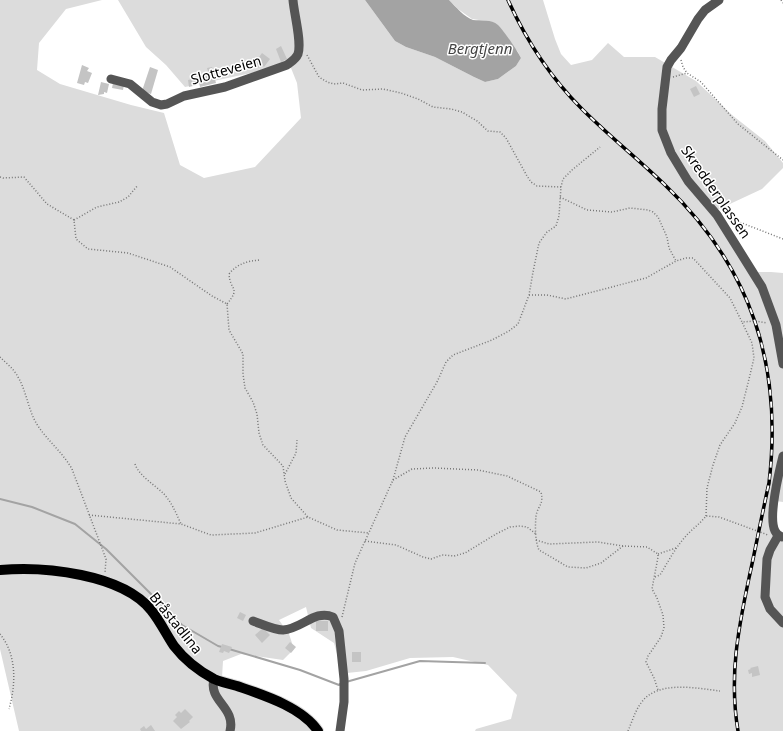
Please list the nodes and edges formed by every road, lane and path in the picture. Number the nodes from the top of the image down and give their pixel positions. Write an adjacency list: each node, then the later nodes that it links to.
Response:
1 (293, 0): 6 (street)
2 (719, 0): 5 (street, Skredderplassen)
3 (780, 0): 4 (path)
4 (783, 3)
5 (681, 48): 7 (path); 8 (street, Skredderplassen)
6 (298, 50): 9 (street, Slotteveien); 14 (path)
7 (686, 73): 8 (path); 11 (path)
8 (666, 78): 16 (street, Skredderplassen)
9 (111, 79)
10 (600, 147): 14 (path)
11 (783, 160)
12 (0, 177): 17 (path)
13 (138, 185): 17 (path)
14 (561, 187): 15 (path)
15 (560, 196): 20 (path); 21 (path)
16 (717, 215): 18 (path); 24 (street, Skredderplassen)
17 (74, 220): 22 (path)
18 (783, 239)
19 (260, 260): 22 (path)
20 (676, 261): 21 (path); 23 (path)
21 (529, 295): 31 (path)
22 (227, 304): 30 (path)
23 (742, 322): 24 (path); 33 (path)
24 (776, 324): 26 (street, Skredderplassen)
25 (0, 357): 32 (path)
26 (783, 364)
27 (297, 440): 30 (path)
28 (783, 456): 38 (street)
29 (135, 464): 35 (path)
30 (285, 474): 34 (path)
31 (392, 480): 36 (path); 37 (path)
32 (89, 515): 35 (path); 46 (path)
33 (706, 516): 38 (path); 42 (path)
34 (308, 517): 35 (path); 36 (path)
35 (181, 524)
36 (369, 533): 40 (path)
37 (536, 534): 39 (path); 40 (path)
38 (779, 537): 48 (street)
39 (536, 540): 41 (path); 41 (path)
40 (365, 541): 49 (path)
41 (623, 546): 43 (path)
42 (676, 548): 43 (path); 45 (path)
43 (658, 554): 45 (path)
44 (0, 570): 46 (main road, Bråstadlina)
45 (655, 577): 52 (path)
46 (102, 580): 51 (main road, Bråstadlina)
47 (253, 621): 49 (street)
48 (783, 623)
49 (339, 631): 57 (street)
50 (0, 634): 54 (path)
51 (214, 679): 55 (street); 56 (main road, Bråstadlina)
52 (658, 690): 53 (path); 58 (path)
53 (720, 691)
54 (9, 709)
55 (230, 731)
56 (318, 731)
57 (340, 731)
58 (628, 731)

